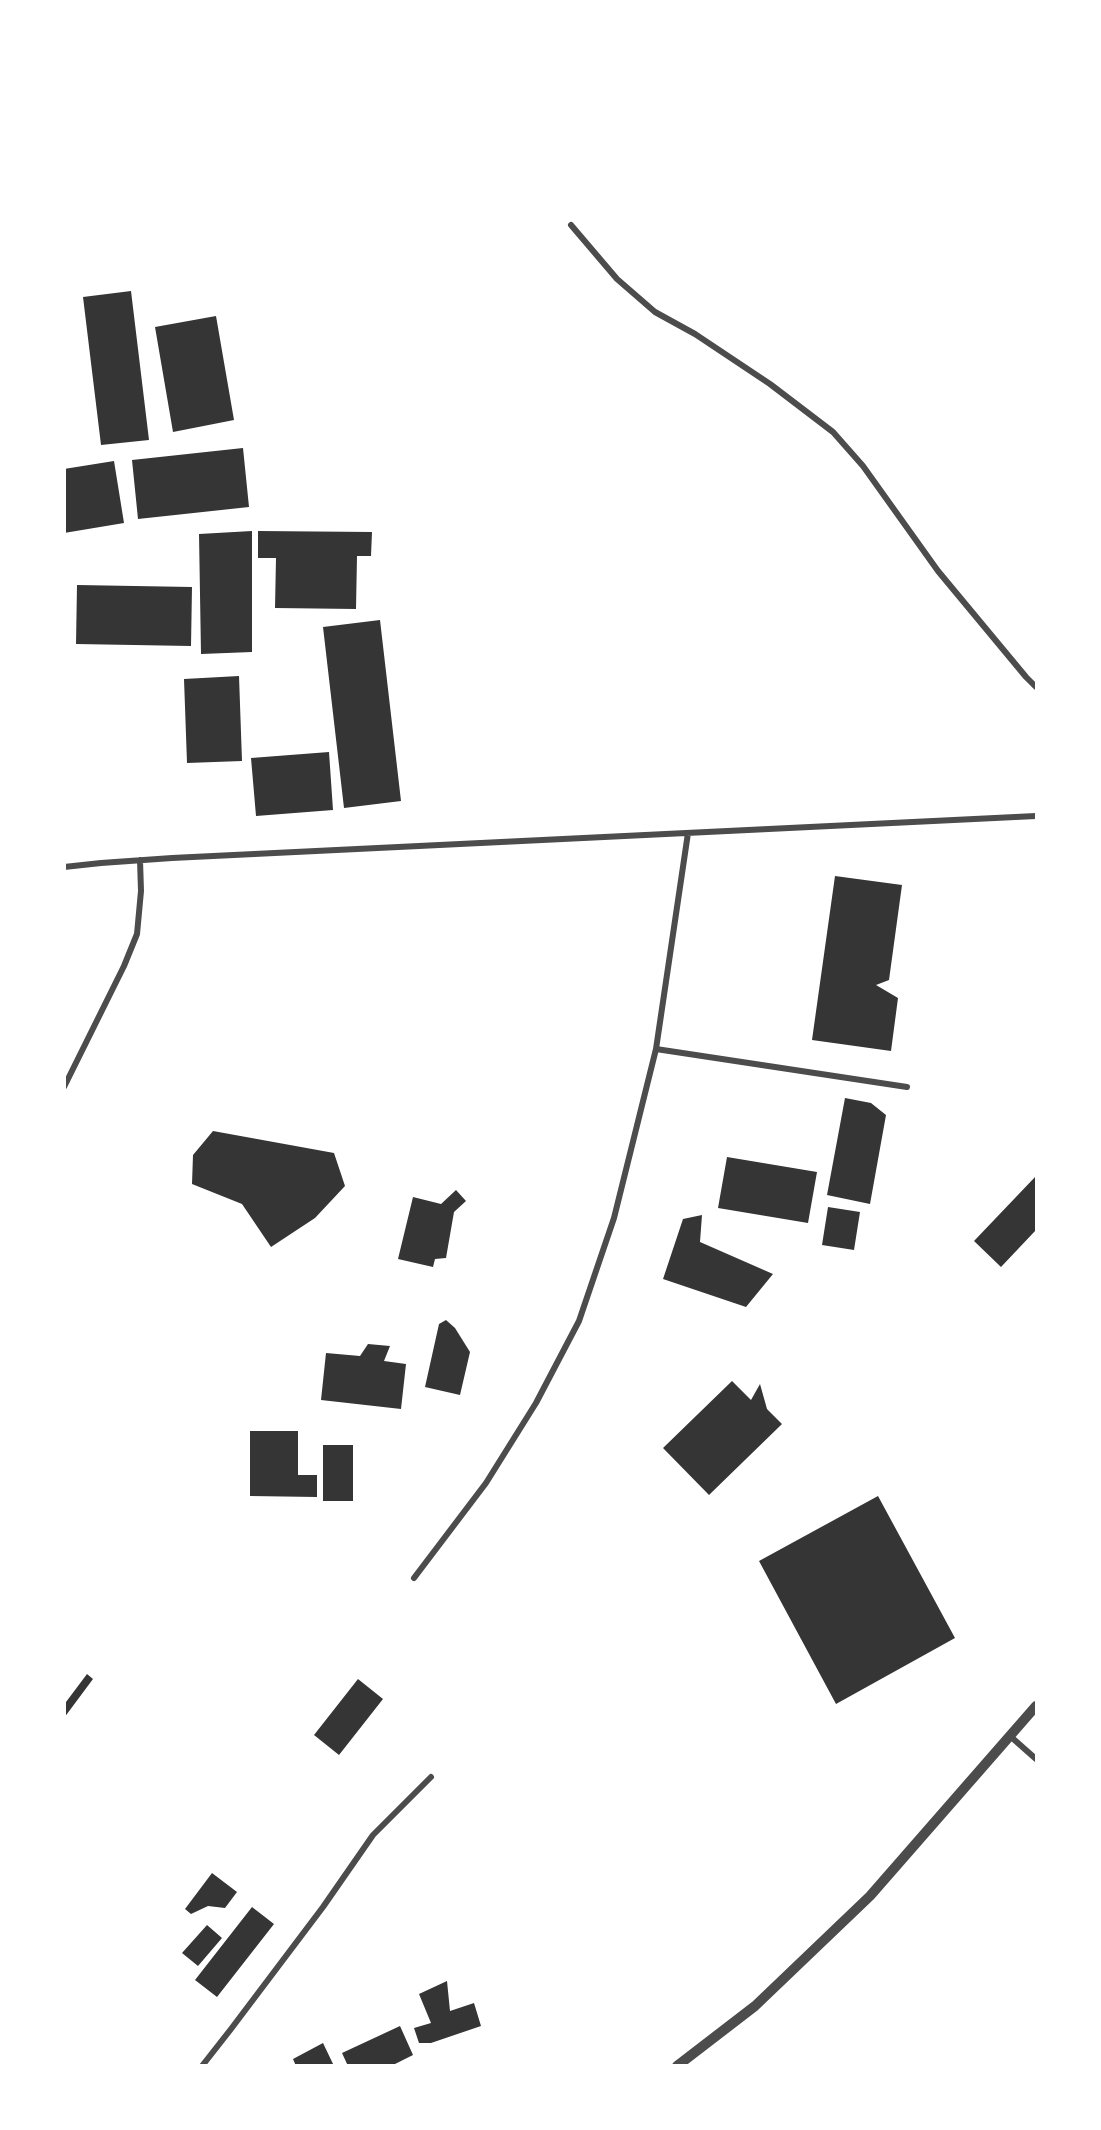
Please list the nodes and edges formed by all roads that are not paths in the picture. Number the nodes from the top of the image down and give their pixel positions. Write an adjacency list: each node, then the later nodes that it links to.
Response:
1 (571, 225): 2 (street)
2 (1036, 687)
3 (1036, 816): 4 (street)
4 (688, 833): 5 (street); 7 (street)
5 (140, 860): 6 (street); 8 (street)
6 (64, 867)
7 (656, 1049): 9 (street); 10 (street)
8 (64, 1087)
9 (907, 1087)
10 (414, 1578)
11 (1036, 1706): 12 (street)
12 (1010, 1736): 13 (street); 16 (street)
13 (1036, 1759)
14 (431, 1777): 15 (street)
15 (202, 2066)
16 (677, 2066)

